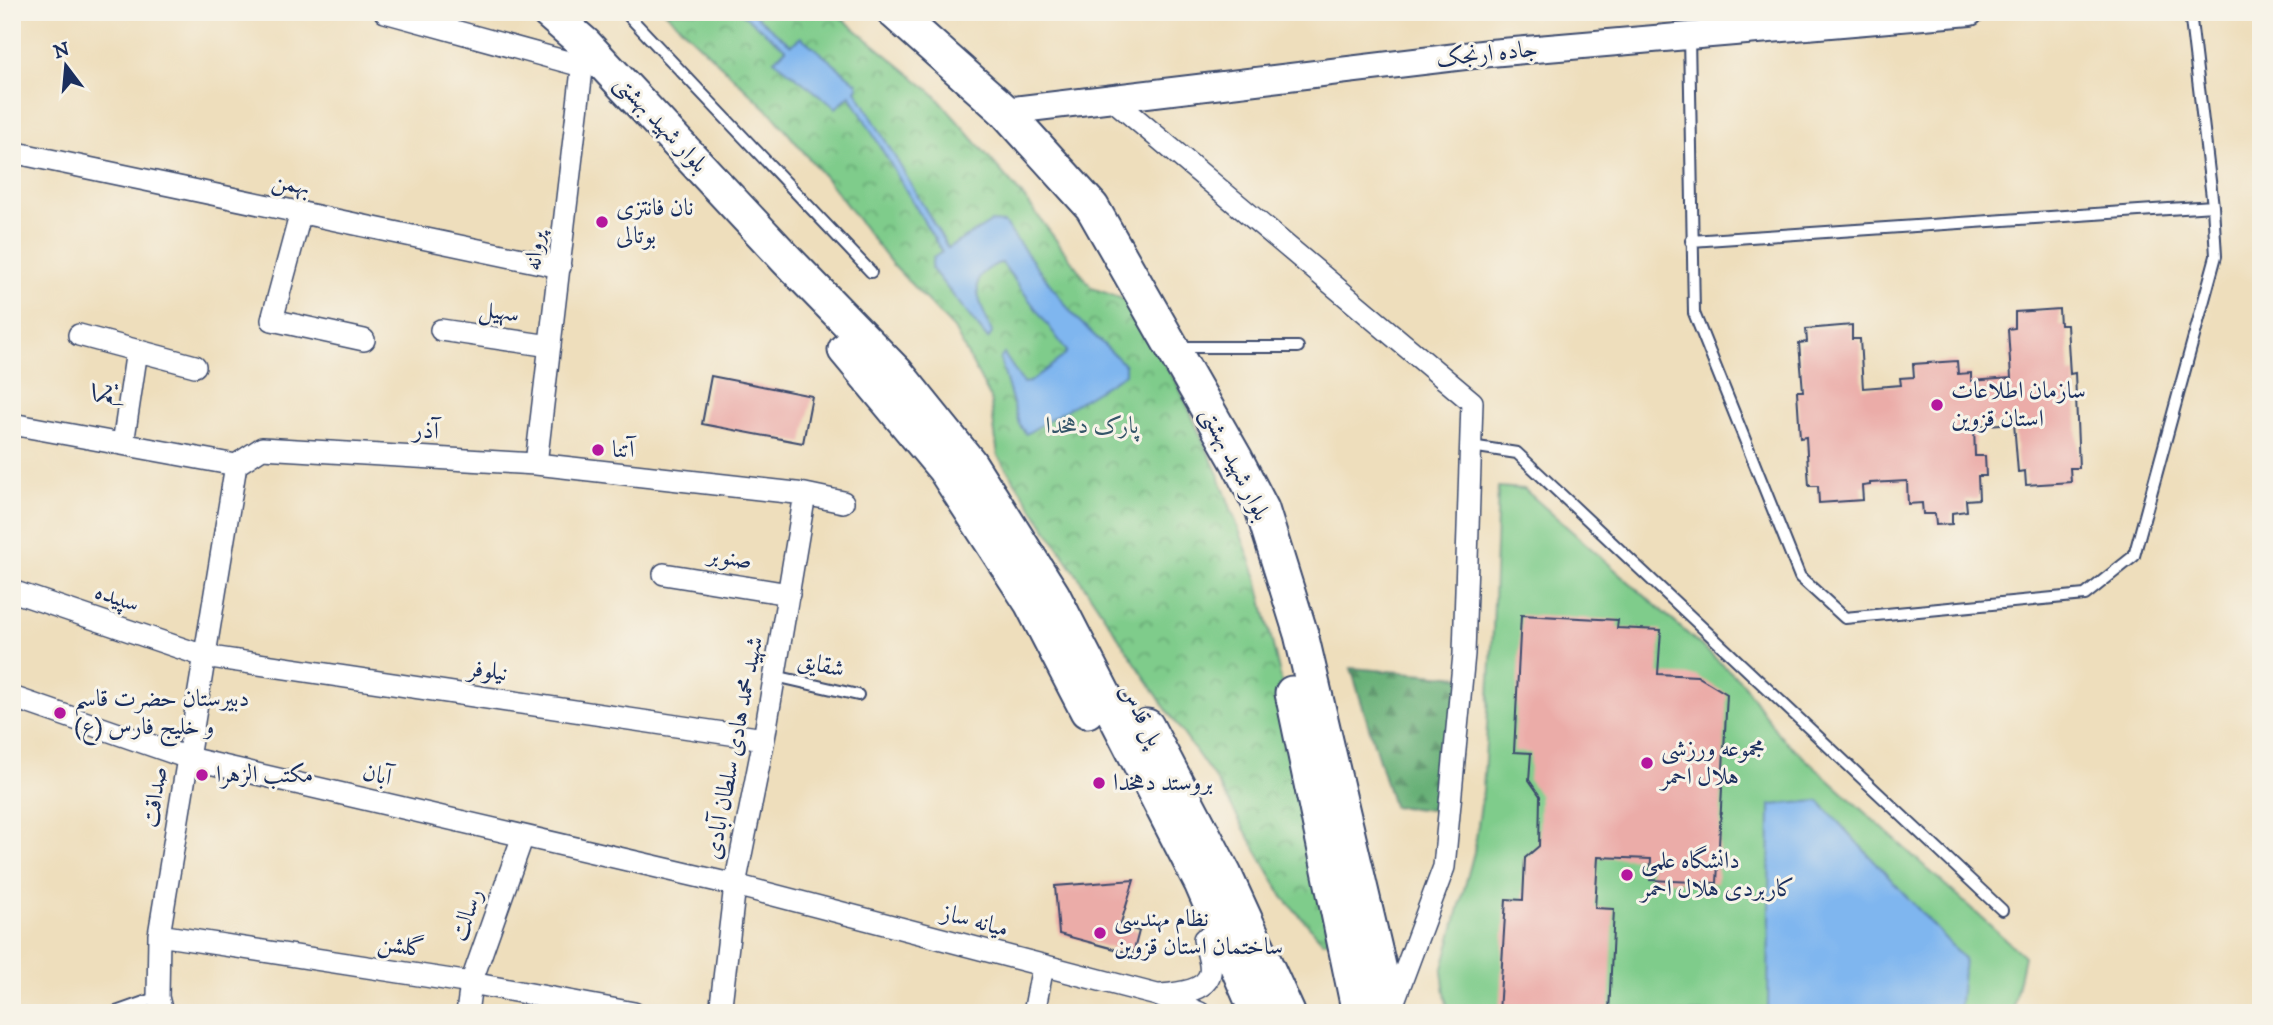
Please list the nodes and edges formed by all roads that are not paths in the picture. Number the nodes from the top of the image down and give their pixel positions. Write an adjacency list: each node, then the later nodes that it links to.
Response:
1 (385, 12): 8 (street)
2 (548, 12): 8 (main road, بلوار شهید بهشتی)
3 (625, 12): 17 (lane)
4 (894, 12): 10 (main road, بلوار شهید بهشتی)
5 (1970, 12): 7 (street, جاده ارنجک)
6 (2190, 12): 12 (lane)
7 (1689, 36): 9 (street, جاده ارنجک); 14 (lane)
8 (584, 55): 15 (main road, بلوار شهید بهشتی); 16 (street, پروانه)
9 (1111, 98): 10 (street, جاده ارنجک); 28 (street)
10 (1005, 111): 23 (main road, بلوار شهید بهشتی)
11 (12, 152): 13 (street, بهمن)
12 (2213, 206): 14 (lane); 14 (lane)
13 (301, 212): 16 (street, بهمن); 20 (street)
14 (1691, 241)
15 (772, 255): 32 (main road, پل قدس); 48 (main road, بلوار شهید بهشتی)
16 (559, 267): 21 (street, پروانه)
17 (871, 272)
18 (441, 330): 21 (street, سهیل)
19 (79, 335): 24 (street)
20 (364, 340)
21 (550, 346): 30 (street, پروانه)
22 (1298, 346): 23 (lane)
23 (1172, 347): 29 (main road, بلوار شهید بهشتی)
24 (137, 350): 25 (street); 27 (street, یکم)
25 (195, 366)
26 (12, 424): 27 (street)
27 (123, 444): 31 (street)
28 (1471, 446): 46 (lane); 53 (street)
29 (1237, 459): 53 (main road, بلوار شهید بهشتی); 63 (main road)
30 (536, 464): 31 (street, آذر); 33 (street, آذر)
31 (236, 465): 38 (street, صداقت)
32 (980, 479): 61 (main road, پل قدس); 62 (main road, پل قدس)
33 (805, 494): 34 (street, آذر); 37 (street, شهید محمد هادی سلطان آبادی)
34 (843, 502)
35 (664, 574): 37 (street, صنوبر)
36 (12, 590): 38 (street, سپیده)
37 (789, 594): 39 (street, شهید محمد هادی سلطان آبادی)
38 (204, 656): 42 (street, نیلوفر); 43 (street, صداقت)
39 (775, 676): 40 (lane, شقایق); 42 (street, شهید محمد هادی سلطان آبادی)
40 (858, 695)
41 (12, 697): 43 (street, آبان)
42 (764, 739): 45 (street, شهید محمد هادی سلطان آبادی)
43 (188, 758): 44 (street, آبان); 47 (street, صداقت)
44 (523, 836): 45 (street, آبان); 50 (street, رسالت)
45 (735, 885): 49 (street, میانه ساز); 57 (street, شهید محمد هادی سلطان آبادی)
46 (2002, 910)
47 (159, 934): 50 (street, گلشن); 52 (street, صداقت)
48 (1204, 939): 51 (street); 60 (main road, بلوار شهید بهشتی)
49 (1043, 965): 51 (street, میانه ساز); 58 (street)
50 (471, 983): 55 (street, رسالت); 56 (street, گلشن)
51 (1157, 995): 59 (street, میانه ساز)
52 (160, 1005): 54 (lane)
53 (1390, 1012)
54 (113, 1013)
55 (467, 1013)
56 (634, 1013)
57 (720, 1013)
58 (1034, 1013)
59 (1200, 1013)
60 (1232, 1013)
61 (1257, 1013)
62 (1288, 1013)
63 (1359, 1013)

